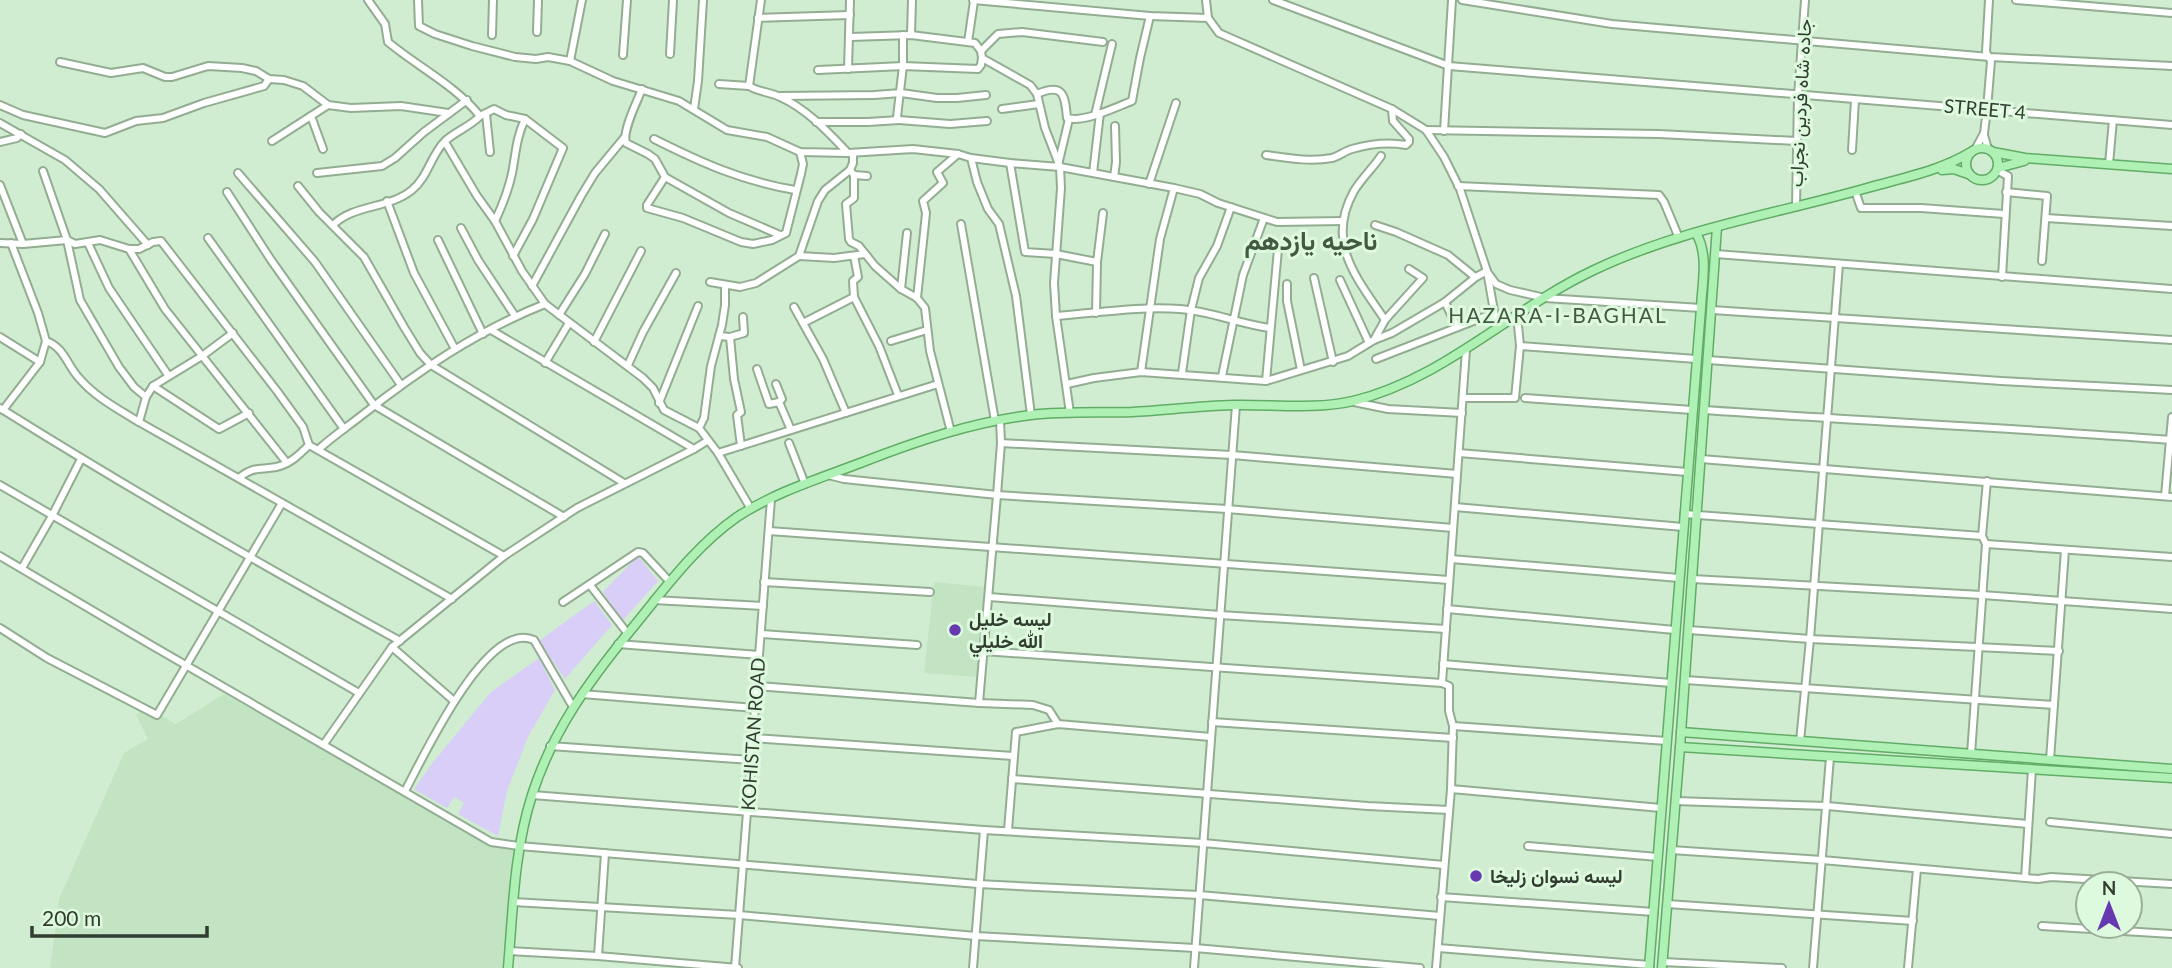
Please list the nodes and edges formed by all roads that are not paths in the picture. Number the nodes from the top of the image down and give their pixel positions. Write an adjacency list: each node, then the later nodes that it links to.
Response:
1 (368, 0): 54 (street)
2 (418, 0): 38 (street)
3 (493, 0): 26 (street)
4 (538, 0): 25 (street)
5 (582, 0): 38 (street)
6 (628, 0): 35 (street)
7 (673, 0): 34 (street)
8 (703, 0): 60 (street)
9 (761, 0): 23 (street)
10 (850, 0): 21 (street)
11 (912, 0): 28 (street)
12 (1206, 0): 24 (street)
13 (1273, 0): 41 (street, STREET 4)
14 (1452, 0): 41 (street)
15 (1462, 0): 30 (street)
16 (1805, 0): 30 (street, جاده شاه فردین نجراب)
17 (1989, 0): 37 (street)
18 (2015, 0): 20 (street)
19 (974, 1): 22 (street); 31 (street)
20 (2172, 13)
21 (850, 15): 23 (street); 29 (street)
22 (1150, 16): 24 (street); 65 (street)
23 (758, 18): 47 (street)
24 (1208, 18): 61 (street)
25 (537, 32)
26 (492, 35)
27 (903, 35): 28 (street); 29 (street); 40 (street)
28 (911, 35): 31 (street)
29 (850, 37): 43 (street)
30 (1802, 41): 37 (street); 53 (street, جاده شاه فردین نجراب)
31 (968, 42): 36 (street)
32 (1103, 42): 36 (street)
33 (1112, 44): 65 (street)
34 (670, 54)
35 (623, 55)
36 (981, 55): 40 (street); 50 (street)
37 (1990, 57): 42 (street); 62 (street)
38 (570, 61): 48 (street)
39 (60, 62): 45 (street)
40 (903, 66): 43 (street); 49 (street)
41 (1449, 66): 53 (street, STREET 4); 78 (street)
42 (2172, 66)
43 (848, 69): 44 (street)
44 (818, 70)
45 (269, 79): 58 (street); 59 (street)
46 (719, 85): 47 (street)
47 (749, 86): 52 (street)
48 (642, 89): 60 (street); 81 (street)
49 (901, 93): 51 (street); 52 (street); 70 (street)
50 (1037, 94): 57 (street); 69 (street)
51 (985, 95)
52 (778, 96): 73 (street)
53 (1798, 96): 55 (street, STREET 4); 84 (street, جاده شاه فردین نجراب)
54 (467, 100): 64 (street); 66 (street)
55 (1855, 100): 62 (street, STREET 4); 88 (street)
56 (1176, 103): 114 (street)
57 (1039, 104): 63 (street); 101 (street)
58 (0, 105)
59 (328, 105): 64 (street); 67 (street)
60 (694, 109): 92 (street)
61 (1392, 109): 77 (street); 95 (street)
62 (1987, 109): 71 (street, STREET 4); 79 (street)
63 (1002, 110)
64 (448, 113): 106 (street)
65 (1098, 114): 69 (street); 108 (street)
66 (483, 115): 68 (street); 86 (street); 91 (street)
67 (311, 116): 83 (street); 87 (street)
68 (524, 119): 130 (street); 157 (street)
69 (1069, 119): 101 (street)
70 (899, 120): 72 (street); 73 (street)
71 (2113, 120): 75 (street, STREET 4); 100 (street)
72 (987, 121)
73 (816, 122): 93 (street)
74 (0, 123): 80 (street)
75 (2172, 125)
76 (1115, 126): 113 (street)
77 (1426, 130): 78 (street); 117 (street)
78 (1444, 131): 84 (street)
79 (1984, 133): 89 (street); 90 (street)
80 (21, 134): 85 (street); 150 (street)
81 (624, 138): 111 (street); 173 (street)
82 (654, 139): 119 (street)
83 (272, 141)
84 (1796, 141): 125 (street, جاده شاه فردین نجراب)
85 (0, 142)
86 (445, 142): 123 (street); 130 (street)
87 (323, 149)
88 (1852, 150)
89 (1973, 150): 90 (main road); 109 (main road); 110 (main road)
90 (1991, 150): 98 (main road); 102 (main road)
91 (490, 152)
92 (800, 152): 93 (street); 119 (street)
93 (850, 153): 94 (street); 107 (street)
94 (958, 154): 97 (street); 177 (street)
95 (1266, 155)
96 (1381, 156): 131 (street)
97 (971, 158): 99 (street); 258 (street)
98 (2041, 159): 100 (main road); 102 (main road)
99 (1010, 163): 101 (street); 155 (street)
100 (2109, 164): 103 (main road)
101 (1059, 166): 108 (street); 155 (street)
102 (1997, 169): 110 (main road); 122 (street)
103 (2172, 169)
104 (43, 171): 144 (street)
105 (238, 173): 239 (street)
106 (317, 173)
107 (852, 173): 112 (street); 154 (street); 158 (street)
108 (1093, 173): 113 (street)
109 (1918, 173): 110 (main road); 120 (main road)
110 (1969, 174)
111 (665, 177): 141 (street); 141 (street)
112 (867, 177)
113 (1114, 177): 114 (street)
114 (1149, 184): 118 (street)
115 (0, 185): 149 (street)
116 (298, 186): 133 (street)
117 (1458, 186): 143 (street); 164 (street)
118 (1174, 188): 124 (street); 183 (street)
119 (795, 190): 141 (street)
120 (1854, 191): 125 (main road); 127 (street)
121 (228, 192): 249 (street)
122 (2006, 192): 127 (street); 129 (street)
123 (387, 201): 133 (street); 216 (street)
124 (1231, 207): 128 (street); 185 (street)
125 (1796, 207): 136 (main road)
126 (1103, 213): 161 (street)
127 (2004, 214): 166 (street)
128 (1264, 218): 131 (street); 195 (street)
129 (2046, 218): 135 (street); 160 (street)
130 (495, 221): 157 (street)
131 (1343, 221): 196 (street)
132 (961, 224): 261 (street)
133 (332, 225): 226 (street)
134 (1375, 225): 168 (street)
135 (2172, 226)
136 (1717, 227): 139 (main road); 156 (main road)
137 (461, 228): 190 (street)
138 (906, 233): 174 (street)
139 (1696, 233): 143 (main road); 184 (main road)
140 (605, 234): 191 (street)
141 (780, 235)
142 (208, 238): 264 (street)
143 (1679, 238): 178 (main road)
144 (67, 240): 148 (street); 149 (street); 243 (street)
145 (438, 240): 206 (street)
146 (0, 243): 147 (street)
147 (10, 243): 149 (street); 211 (street)
148 (88, 243): 151 (street); 233 (street)
149 (23, 244)
150 (148, 245): 151 (street); 204 (street)
151 (129, 249): 219 (street)
152 (1278, 249): 200 (street)
153 (641, 251): 213 (street)
154 (865, 254): 159 (street); 174 (street)
155 (1056, 254): 161 (street); 192 (street)
156 (1716, 254): 162 (street); 186 (main road)
157 (513, 256): 173 (street)
158 (799, 257): 159 (street); 172 (street)
159 (854, 257): 176 (street)
160 (2042, 261)
161 (1097, 262): 187 (street)
162 (1839, 264): 166 (street); 194 (street)
163 (1409, 269): 196 (street)
164 (1487, 271): 168 (street); 178 (street); 188 (street)
165 (676, 273): 227 (street)
166 (2003, 277): 175 (street)
167 (1314, 278): 224 (street)
168 (1475, 278): 179 (street)
169 (1340, 280): 214 (street)
170 (710, 282): 172 (street)
171 (1287, 284): 230 (street)
172 (725, 285): 207 (street)
173 (532, 286): 180 (street)
174 (901, 289): 177 (street)
175 (2172, 289)
176 (855, 297): 198 (street); 242 (street)
177 (917, 298): 203 (street)
178 (1545, 298): 184 (street); 189 (main road)
179 (1445, 302): 199 (street); 205 (street)
180 (545, 304): 190 (street); 191 (street)
181 (698, 306): 248 (street)
182 (794, 307): 198 (street)
183 (1149, 307): 185 (street); 187 (street); 231 (street)
184 (1701, 309): 221 (main road)
185 (1191, 310): 195 (street); 232 (street)
186 (1712, 310): 194 (street); 222 (main road)
187 (1096, 313): 192 (street)
188 (1494, 313): 199 (street); 201 (street)
189 (1517, 315): 201 (main road); 215 (street)
190 (515, 316): 202 (street)
191 (559, 316): 197 (street)
192 (1056, 316): 238 (street)
193 (743, 317): 209 (street)
194 (1835, 318): 210 (street); 228 (street)
195 (1233, 320): 200 (street); 234 (street)
196 (1385, 320): 214 (street)
197 (569, 323): 213 (street); 225 (street)
198 (803, 323): 255 (street)
199 (1457, 327): 217 (street)
200 (1270, 328): 235 (street)
201 (1497, 328): 218 (main road)
202 (491, 330): 206 (street); 225 (street)
203 (927, 330): 212 (street); 237 (street)
204 (233, 333): 219 (street); 271 (street)
205 (1392, 333): 214 (street); 217 (street)
206 (483, 334): 216 (street)
207 (719, 336): 209 (street); 263 (street)
208 (0, 337): 223 (street)
209 (730, 337): 272 (street)
210 (2172, 340)
211 (46, 341): 223 (street); 262 (street)
212 (891, 341)
213 (594, 342): 227 (street)
214 (1372, 342): 224 (street)
215 (1520, 346): 221 (street); 244 (street)
216 (455, 349): 226 (street)
217 (1399, 350): 220 (street)
218 (1466, 350): 244 (street); 246 (main road)
219 (202, 356): 233 (street); 254 (street)
220 (1376, 359)
221 (1696, 359): 252 (main road)
222 (1708, 360): 228 (street); 253 (main road)
223 (40, 362): 251 (street)
224 (1333, 362): 230 (street)
225 (545, 363): 274 (street)
226 (431, 365): 239 (street); 287 (street)
227 (628, 365): 248 (street)
228 (1830, 368): 241 (street); 260 (street)
229 (757, 369): 247 (street)
230 (1301, 370): 235 (street)
231 (1141, 372): 232 (street); 238 (street)
232 (1182, 373): 234 (street)
233 (168, 375): 240 (street)
234 (1222, 376): 235 (street)
235 (1266, 381)
236 (776, 384): 247 (street)
237 (938, 384): 242 (street); 266 (street)
238 (1067, 384): 256 (street)
239 (401, 385): 249 (street)
240 (153, 386): 243 (street); 254 (street)
241 (2172, 390)
242 (898, 395): 255 (street)
243 (146, 397): 262 (street)
244 (1463, 398): 257 (street)
245 (1525, 398): 252 (street)
246 (1352, 401): 250 (main road); 257 (street)
247 (779, 402): 265 (street)
248 (659, 403): 263 (street)
249 (374, 405): 264 (street); 300 (street)
250 (1236, 405): 256 (main road); 277 (street)
251 (1, 409): 278 (street)
252 (1692, 410): 282 (main road)
253 (1704, 410): 260 (street); 279 (main road)
254 (249, 413): 280 (street)
255 (846, 413): 265 (street)
256 (1070, 413): 258 (main road)
257 (1462, 413): 276 (street)
258 (1031, 415): 261 (main road)
259 (2172, 417): 267 (street)
260 (1827, 419): 267 (street); 281 (street)
261 (998, 421): 266 (main road); 270 (street)
262 (139, 422): 285 (street)
263 (699, 428): 268 (street)
264 (344, 429): 273 (street)
265 (791, 430): 272 (street)
266 (951, 432): 284 (main road)
267 (2171, 440): 291 (street)
268 (708, 441): 274 (street); 275 (street)
269 (789, 443): 288 (street)
270 (1000, 443): 277 (street); 290 (street)
271 (309, 445): 273 (street); 280 (street)
272 (741, 446): 275 (street)
273 (319, 449): 310 (street)
274 (694, 449): 287 (street)
275 (719, 453): 295 (street)
276 (1459, 453): 282 (street); 283 (street)
277 (1232, 455): 283 (street); 296 (street)
278 (81, 458): 299 (street); 312 (street)
279 (1701, 459): 281 (street); 298 (main road)
280 (287, 463): 285 (street)
281 (1823, 470): 286 (street); 301 (street)
282 (1687, 472): 297 (main road)
283 (1457, 474): 294 (street)
284 (827, 475): 288 (main road); 290 (street)
285 (239, 478): 293 (street)
286 (1987, 481): 291 (street); 305 (street)
287 (624, 483): 300 (street)
288 (805, 484): 292 (main road)
289 (0, 485): 299 (street)
290 (997, 495): 296 (street); 307 (street)
291 (2168, 496)
292 (771, 499): 295 (main road); 304 (street, KOHISTAN ROAD)
293 (282, 503): 312 (street); 326 (street)
294 (1455, 507): 302 (street); 303 (street)
295 (751, 509): 319 (main road)
296 (1227, 509): 303 (street); 314 (street)
297 (1684, 514): 298 (street); 302 (main road)
298 (1697, 515): 301 (street); 317 (main road)
299 (52, 516): 315 (street); 333 (street)
300 (564, 517): 310 (street)
301 (1819, 525): 305 (street); 322 (street)
302 (1683, 527): 316 (main road)
303 (1453, 528): 313 (street)
304 (769, 531): 307 (street); 320 (street, KOHISTAN ROAD)
305 (1982, 536): 306 (street)
306 (1986, 544): 308 (street); 324 (street)
307 (992, 548): 314 (street); 325 (street)
308 (2065, 550): 311 (street); 328 (street)
309 (0, 555): 315 (street)
310 (505, 556): 326 (street)
311 (2172, 557)
312 (251, 558): 333 (street); 342 (street)
313 (1451, 559): 316 (street); 318 (street)
314 (1223, 564): 318 (street); 334 (street)
315 (22, 568): 351 (street)
316 (1679, 578): 337 (main road)
317 (1692, 579): 322 (street); 338 (main road)
318 (1449, 580): 331 (street)
319 (669, 581): 321 (street); 327 (main road)
320 (764, 582): 323 (street); 330 (street, KOHISTAN ROAD)
321 (590, 585): 329 (street); 339 (street)
322 (1814, 586): 324 (street); 341 (street)
323 (930, 592)
324 (1982, 595): 328 (street); 346 (street)
325 (989, 597): 334 (street); 347 (street)
326 (452, 599): 342 (street)
327 (654, 600): 330 (street); 339 (main road)
328 (2063, 600): 332 (street); 348 (street)
329 (563, 602)
330 (763, 606): 340 (street, KOHISTAN ROAD)
331 (1447, 609): 336 (street); 337 (street)
332 (2172, 609)
333 (219, 612): 351 (street); 358 (street)
334 (1220, 615): 336 (street); 352 (street)
335 (0, 628): 351 (street)
336 (1446, 629): 350 (street)
337 (1675, 630): 355 (main road)
338 (1689, 630): 341 (street); 353 (main road)
339 (628, 634): 343 (main road)
340 (761, 634): 344 (street); 349 (street, KOHISTAN ROAD)
341 (1810, 639): 346 (street); 357 (street)
342 (400, 641): 345 (street)
343 (618, 644): 349 (street); 359 (main road)
344 (917, 645)
345 (392, 648): 358 (street); 361 (street)
346 (1978, 648): 348 (street); 360 (street)
347 (983, 651): 352 (street); 362 (street)
348 (2059, 651): 363 (street)
349 (759, 655): 356 (street, KOHISTAN ROAD)
350 (1443, 664): 354 (street); 355 (street)
351 (187, 666): 375 (street)
352 (1216, 667): 354 (street); 366 (street)
353 (1685, 680): 357 (street); 369 (main road)
354 (1442, 683): 368 (street)
355 (1671, 683): 373 (main road)
356 (757, 687): 362 (street); 365 (street, KOHISTAN ROAD)
357 (1805, 688): 360 (street); 374 (street)
358 (359, 693): 375 (street)
359 (582, 694): 364 (main road); 365 (street)
360 (1975, 699): 363 (street); 378 (street)
361 (454, 701): 364 (street); 389 (street)
362 (979, 703): 367 (street)
363 (2054, 705): 382 (street)
364 (573, 707): 376 (main road)
365 (755, 708): 370 (street, KOHISTAN ROAD)
366 (1212, 722): 371 (street); 372 (street)
367 (1058, 724): 371 (street); 379 (street)
368 (1453, 726): 372 (street); 373 (street)
369 (1681, 732): 374 (main road); 377 (main road)
370 (753, 737): 379 (street); 381 (street, KOHISTAN ROAD)
371 (1211, 737): 390 (street)
372 (1453, 738): 388 (street)
373 (1667, 741): 394 (main road)
374 (1800, 741): 378 (main road)
375 (324, 744): 389 (street)
376 (550, 746): 381 (street); 391 (main road)
377 (1680, 747): 380 (main road); 392 (main road)
378 (1971, 754): 382 (main road)
379 (1013, 756): 387 (street)
380 (1830, 757): 383 (main road); 393 (street)
381 (751, 760): 396 (street, KOHISTAN ROAD)
382 (2050, 760): 385 (main road)
383 (2032, 769): 385 (main road); 398 (street)
384 (2172, 769): 385 (main road)
385 (2142, 772): 386 (main road)
386 (2172, 778)
387 (1012, 779): 390 (street); 400 (street)
388 (1451, 789): 394 (street); 395 (street)
389 (405, 791): 403 (street)
390 (1207, 793): 395 (street); 402 (street)
391 (532, 795): 396 (street); 403 (main road)
392 (1675, 801): 393 (street); 405 (main road)
393 (1827, 806): 398 (street); 408 (street)
394 (1661, 808): 407 (main road)
395 (1449, 810): 410 (street)
396 (747, 811): 399 (street); 409 (street, KOHISTAN ROAD)
397 (2050, 822): 401 (street)
398 (2028, 824): 412 (street)
399 (984, 830): 400 (street); 413 (street)
400 (1008, 830): 402 (street)
401 (2172, 834)
402 (1203, 843): 410 (street); 415 (street)
403 (519, 846): 406 (street); 417 (main road)
404 (1528, 846): 407 (street)
405 (1671, 850): 408 (street); 418 (main road)
406 (605, 853): 409 (street); 419 (street)
407 (1658, 857): 420 (main road)
408 (1822, 860): 411 (street); 422 (street)
409 (743, 863): 413 (street); 421 (street, KOHISTAN ROAD)
410 (1444, 865): 416 (street)
411 (1917, 869): 412 (street); 424 (street)
412 (2025, 878): 414 (street)
413 (978, 884): 415 (street); 427 (street)
414 (2172, 884)
415 (1199, 895): 423 (street); 428 (street)
416 (1441, 897): 420 (street); 423 (street)
417 (513, 902): 419 (street); 430 (main road)
418 (1667, 904): 422 (street); 432 (main road)
419 (602, 906): 421 (street); 431 (street)
420 (1654, 912): 433 (main road)
421 (739, 915): 427 (street); 435 (street, KOHISTAN ROAD)
422 (1818, 915): 424 (street); 441 (street)
423 (1440, 916): 429 (street)
424 (1913, 921): 442 (street)
425 (2042, 926): 426 (street)
426 (2172, 934)
427 (976, 936): 428 (street); 436 (street)
428 (1195, 948): 437 (street); 438 (street)
429 (1438, 948): 433 (street); 439 (street)
430 (509, 951): 431 (street); 434 (main road)
431 (598, 956): 435 (street)
432 (1662, 965): 440 (street)
433 (1649, 966)
434 (508, 968)
435 (736, 968)
436 (973, 968)
437 (1194, 968)
438 (1420, 968)
439 (1436, 968)
440 (1782, 968)
441 (1813, 968)
442 (1909, 968)

